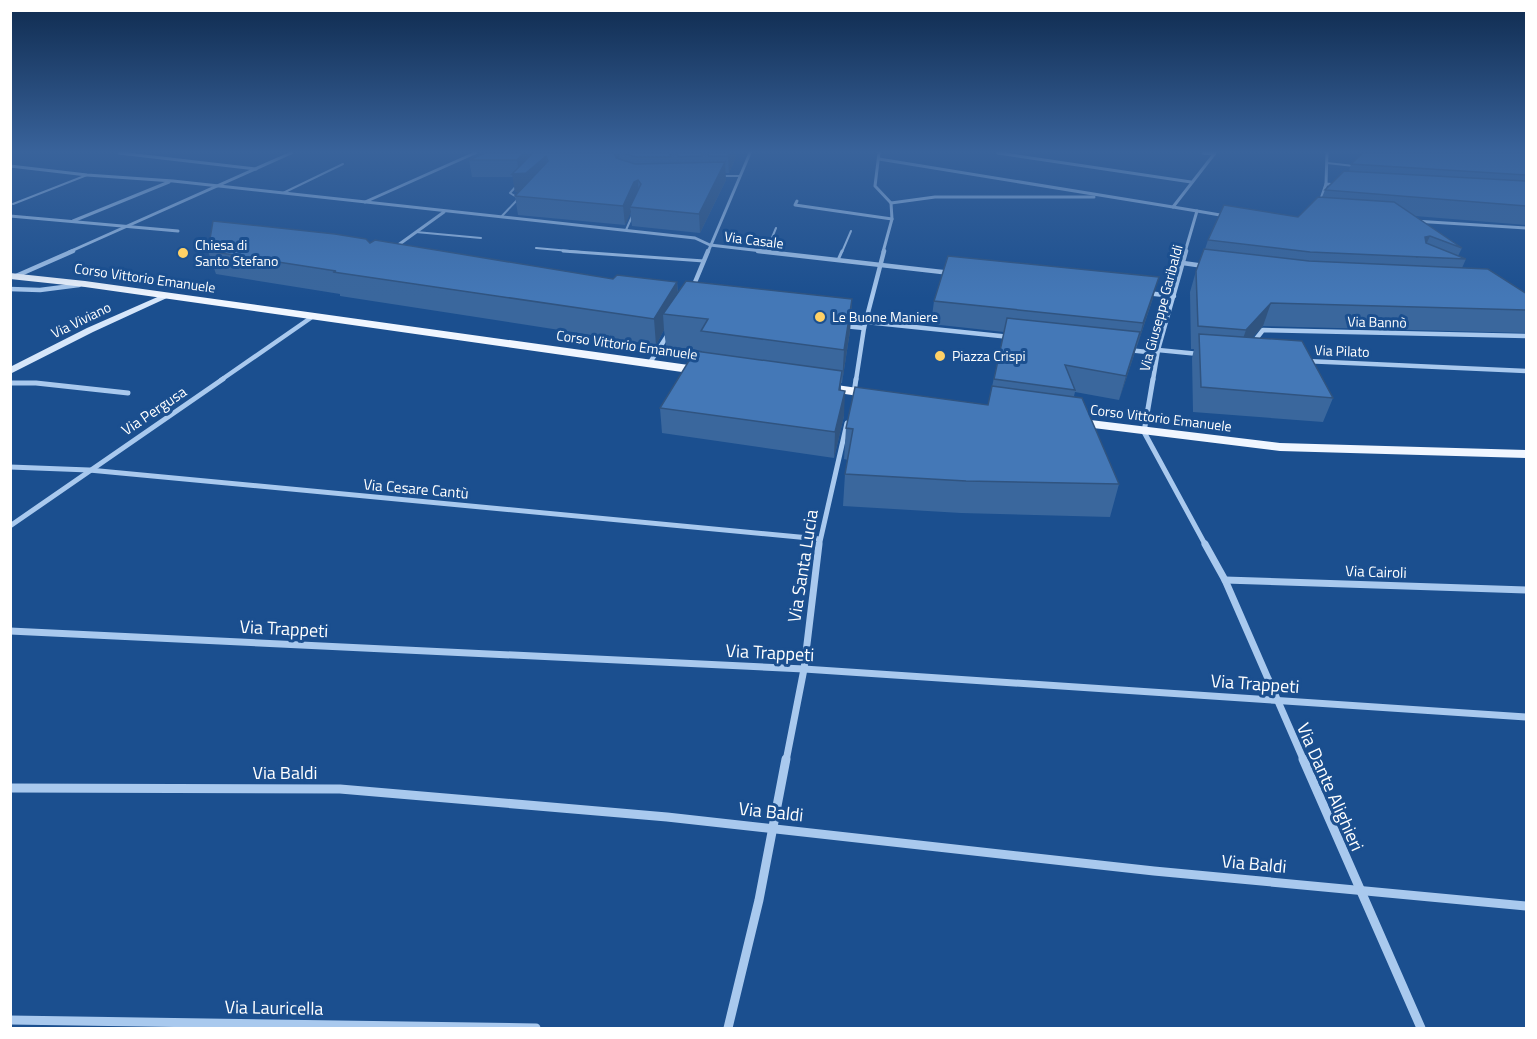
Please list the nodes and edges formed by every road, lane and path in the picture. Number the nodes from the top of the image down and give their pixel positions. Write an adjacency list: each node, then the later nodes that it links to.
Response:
1 (19, 201): 14 (lane)
2 (122, 201): 25 (street)
3 (185, 201): 26 (street)
4 (359, 201): 12 (street, Via Casale)
5 (515, 201): 22 (lane)
6 (731, 201): 34 (street)
7 (797, 201): 23 (street)
8 (902, 201): 13 (street)
9 (1140, 201): 16 (street)
10 (1177, 201): 16 (street)
11 (1320, 201): 15 (street)
12 (364, 202): 18 (street, Via Casale)
13 (891, 203): 23 (street)
14 (13, 204)
15 (1317, 206)
16 (1173, 207): 17 (street)
17 (1197, 211): 21 (street); 40 (street, Via Giuseppe Garibaldi)
18 (445, 212): 22 (street, Via Casale); 32 (street)
19 (634, 212): 29 (lane)
20 (10, 216): 25 (street)
21 (1229, 217)
22 (501, 218): 29 (street, Via Casale)
23 (892, 219): 41 (street)
24 (1411, 220): 28 (street)
25 (70, 222): 26 (street)
26 (127, 227): 30 (street); 44 (street)
27 (776, 228): 37 (lane)
28 (1527, 228)
29 (626, 230): 34 (street, Via Casale)
30 (178, 231)
31 (850, 231): 38 (lane)
32 (416, 232): 33 (lane); 36 (street)
33 (481, 238)
34 (710, 245): 37 (street, Via Casale); 39 (street)
35 (536, 248): 39 (lane)
36 (392, 249)
37 (766, 252): 38 (street, Via Casale)
38 (838, 260): 41 (street, Via Casale)
39 (704, 261): 46 (street)
40 (1183, 263): 42 (street); 49 (street, Via Giuseppe Garibaldi)
41 (881, 266): 43 (street, Via Casale); 52 (street)
42 (1207, 266)
43 (963, 274)
44 (13, 276): 45 (main road, Corso Vittorio Emanuele)
45 (85, 284): 47 (street); 50 (main road, Corso Vittorio Emanuele)
46 (693, 288)
47 (10, 289)
48 (1139, 292): 49 (street)
49 (1174, 296): 60 (street, Via Giuseppe Garibaldi)
50 (165, 297): 51 (main road, Corso Vittorio Emanuele); 64 (main road, Via Viviano)
51 (312, 317): 63 (main road, Corso Vittorio Emanuele); 77 (street, Via Pergusa)
52 (866, 322): 55 (street); 57 (street)
53 (840, 325): 55 (street)
54 (674, 326): 63 (street)
55 (864, 328): 71 (street)
56 (1527, 336): 59 (street, Via Bannò)
57 (1017, 338)
58 (1122, 350): 60 (street)
59 (1246, 351)
60 (1157, 352): 61 (street); 74 (street, Via Giuseppe Garibaldi)
61 (1205, 355)
62 (1299, 361): 65 (street, Via Pilato)
63 (650, 364): 66 (main road, Corso Vittorio Emanuele)
64 (10, 371)
65 (1527, 371)
66 (719, 373)
67 (10, 383): 69 (street)
68 (810, 386): 71 (main road)
69 (128, 393)
70 (889, 396): 71 (main road)
71 (853, 397)
72 (849, 414): 79 (street, Via Santa Lucia)
73 (1063, 420): 74 (main road, Corso Vittorio Emanuele)
74 (1144, 432): 75 (main road, Corso Vittorio Emanuele); 80 (street, Via Dante Alighieri)
75 (1527, 454)
76 (10, 467): 77 (street, Via Cesare Cantù)
77 (89, 470): 78 (street, Via Pergusa); 79 (street, Via Cesare Cantù)
78 (10, 526)
79 (820, 539): 83 (street, Via Santa Lucia)
80 (1225, 580): 81 (street, Via Cairoli); 84 (street, Via Dante Alighieri)
81 (1527, 590)
82 (10, 631): 83 (street, Via Trappeti)
83 (804, 669): 84 (street, Via Trappeti); 87 (street, Via Santa Lucia)
84 (1276, 701): 85 (street, Via Trappeti); 88 (street, Via Dante Alighieri)
85 (1527, 717)
86 (10, 788): 87 (street, Via Baldi)
87 (772, 828): 88 (street, Via Baldi); 92 (street, Via Santa Lucia)
88 (1359, 891): 89 (street, Via Baldi); 93 (street, Via Dante Alighieri)
89 (1527, 906)
90 (10, 1020): 91 (street, Via Lauricella)
91 (536, 1029)
92 (728, 1029)
93 (1421, 1029)

